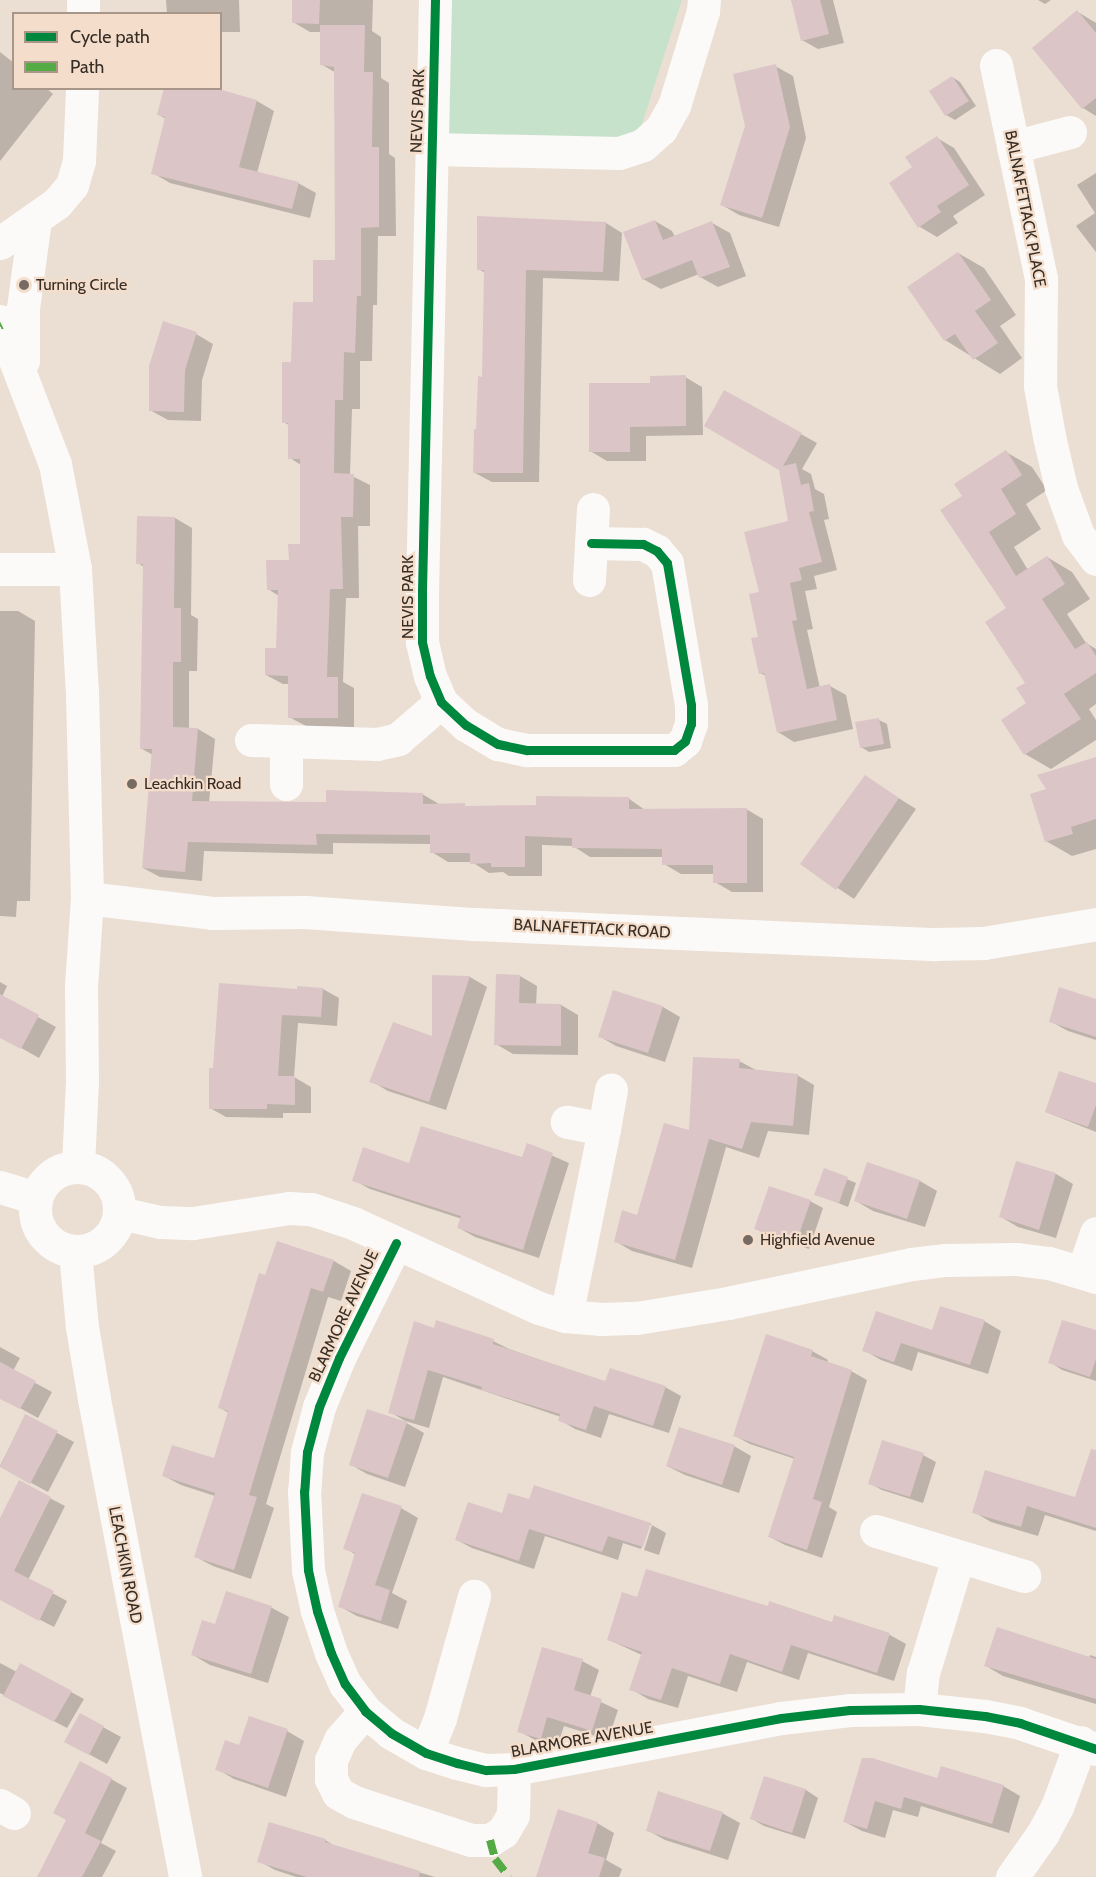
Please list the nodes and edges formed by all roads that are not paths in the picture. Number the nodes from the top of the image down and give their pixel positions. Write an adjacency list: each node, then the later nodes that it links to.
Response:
1 (435, 0): 7 (street, NEVIS PARK)
2 (704, 0): 7 (street, NEVIS PARK)
3 (996, 65): 6 (street, BALNAFETTACK PLACE)
4 (82, 90): 8 (street)
5 (1070, 132): 6 (street)
6 (1013, 147): 14 (street, BALNAFETTACK PLACE)
7 (431, 149): 18 (street, NEVIS PARK)
8 (35, 219): 9 (street); 11 (street)
9 (0, 243)
10 (0, 321): 11 (street)
11 (23, 382): 16 (street)
12 (593, 509): 13 (street)
13 (591, 543): 17 (street); 18 (street, NEVIS PARK)
14 (1096, 559)
15 (0, 569): 16 (street)
16 (75, 569): 22 (street)
17 (589, 580)
18 (441, 702): 20 (street)
19 (251, 740): 20 (street)
20 (286, 742): 21 (street)
21 (286, 784)
22 (87, 898): 23 (street, BALNAFETTACK ROAD); 27 (street)
23 (1096, 924)
24 (611, 1090): 26 (street)
25 (567, 1122): 26 (street)
26 (604, 1129): 35 (street)
27 (78, 1166): 29 (street); 30 (street)
28 (0, 1186): 29 (street)
29 (36, 1197): 33 (street)
30 (120, 1213): 32 (street); 33 (street)
31 (1096, 1233): 34 (street)
32 (396, 1242): 35 (street); 41 (street, BLARMORE AVENUE)
33 (75, 1252): 45 (street, LEACHKIN ROAD)
34 (1090, 1274): 35 (street)
35 (566, 1316)
36 (876, 1531): 37 (street)
37 (958, 1558): 38 (street); 40 (street)
38 (1024, 1576)
39 (474, 1596): 43 (street)
40 (919, 1709): 42 (street, BLARMORE AVENUE); 44 (street, BLARMORE AVENUE)
41 (365, 1711): 43 (street, BLARMORE AVENUE); 44 (street, BLARMORE AVENUE)
42 (1089, 1745): 46 (street, BLARMORE AVENUE)
43 (426, 1753): 44 (street, BLARMORE AVENUE)
44 (514, 1769)
45 (185, 1877)
46 (1012, 1877)

